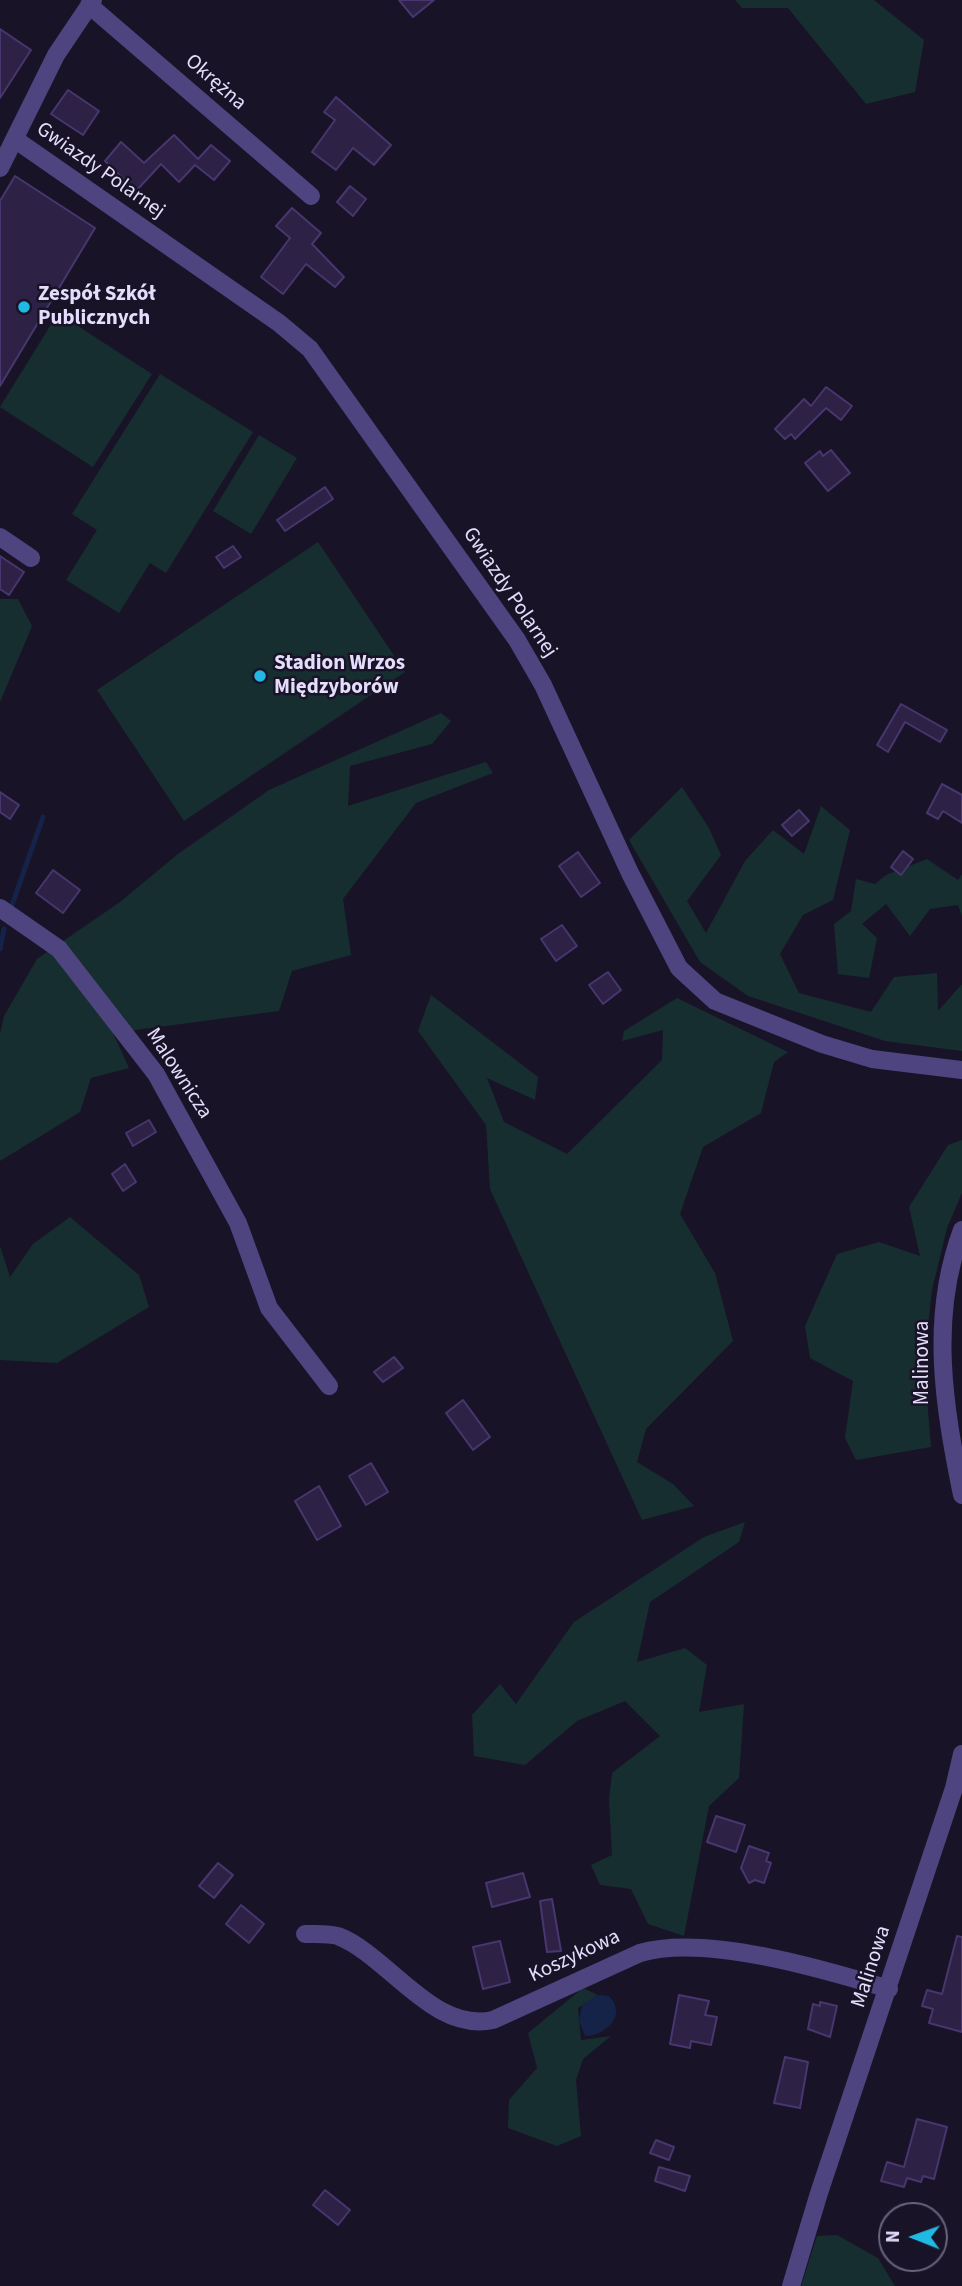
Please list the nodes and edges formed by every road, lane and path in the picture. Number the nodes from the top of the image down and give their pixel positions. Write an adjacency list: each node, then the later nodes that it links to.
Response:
1 (91, 2): 2 (street, Okrężna); 4 (street, Okrężna)
2 (16, 140): 3 (street, Okrężna); 8 (street, Gwiazdy Polarnej)
3 (0, 168)
4 (311, 196)
5 (0, 537): 6 (street)
6 (31, 558)
7 (0, 908): 10 (street, Malownicza)
8 (962, 1070)
9 (962, 1230): 11 (street, Malinowa)
10 (329, 1386)
11 (962, 1495)
12 (962, 1754): 14 (street, Malinowa)
13 (305, 1934): 14 (street, Koszykowa)
14 (889, 1989): 15 (street, Malinowa)
15 (791, 2286)

